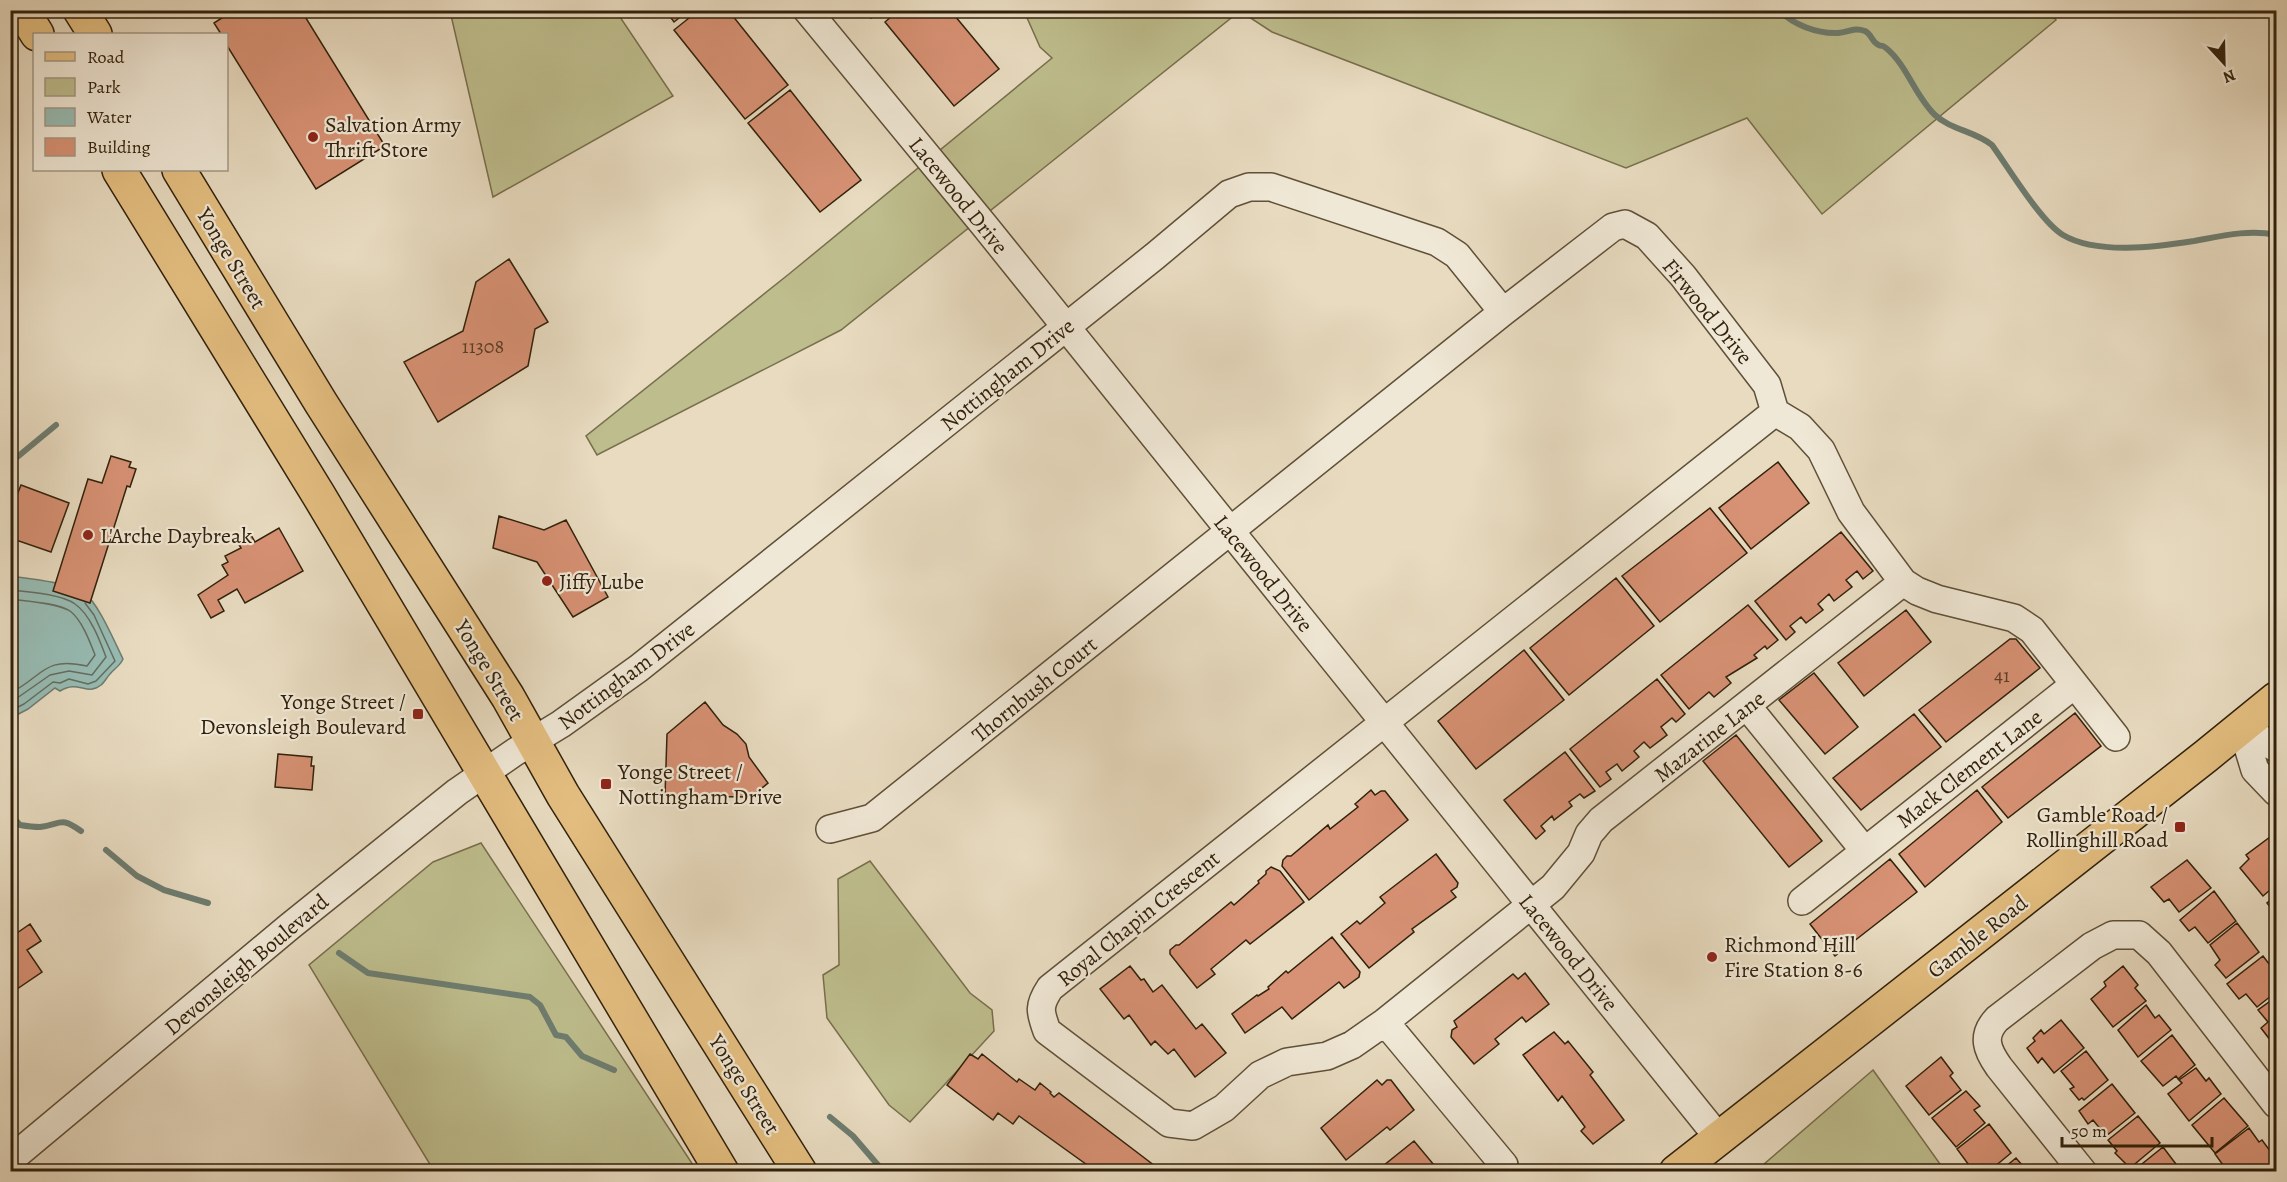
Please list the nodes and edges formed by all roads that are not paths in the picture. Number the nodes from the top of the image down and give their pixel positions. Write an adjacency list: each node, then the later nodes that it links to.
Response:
1 (22, 10): 4 (main road)
2 (80, 10): 5 (main road)
3 (807, 10): 9 (street, Lacewood Drive)
4 (36, 33)
5 (94, 33)
6 (120, 171): 21 (main road)
7 (180, 171): 19 (main road, Yonge Street)
8 (1503, 312): 9 (street, Nottingham Drive); 10 (street, Firwood Drive); 11 (street, Firwood Drive)
9 (1065, 327): 11 (street, Lacewood Drive); 19 (street, Nottingham Drive)
10 (1775, 412): 12 (street); 16 (street)
11 (1230, 532): 16 (street, Lacewood Drive); 23 (street, Thornbush Court)
12 (1903, 582): 13 (street); 15 (street, Mazarine Lane)
13 (2074, 685): 18 (street); 24 (street, Mack Clement Lane)
14 (2277, 699): 17 (main road, Gamble Road)
15 (1747, 706): 24 (street); 26 (street, Mazarine Lane)
16 (1383, 723): 26 (street, Lacewood Drive); 27 (street, Royal Chapin Crescent)
17 (2242, 727): 20 (street); 22 (street); 29 (main road, Gamble Road)
18 (2116, 737)
19 (532, 742): 21 (street, Nottingham Drive); 33 (main road, Yonge Street)
20 (2277, 748)
21 (484, 772): 30 (street, Devonsleigh Boulevard); 32 (main road)
22 (2277, 792)
23 (830, 829)
24 (1864, 850): 25 (street, Mack Clement Lane)
25 (1802, 901)
26 (1530, 904): 27 (street, Royal Chapin Crescent); 29 (street, Lacewood Drive)
27 (1384, 1022): 31 (street)
28 (2277, 1104): 35 (street)
29 (1719, 1137): 34 (main road, Gamble Road)
30 (10, 1160)
31 (1504, 1166)
32 (722, 1172)
33 (800, 1172)
34 (1676, 1172)
35 (2083, 1172)

